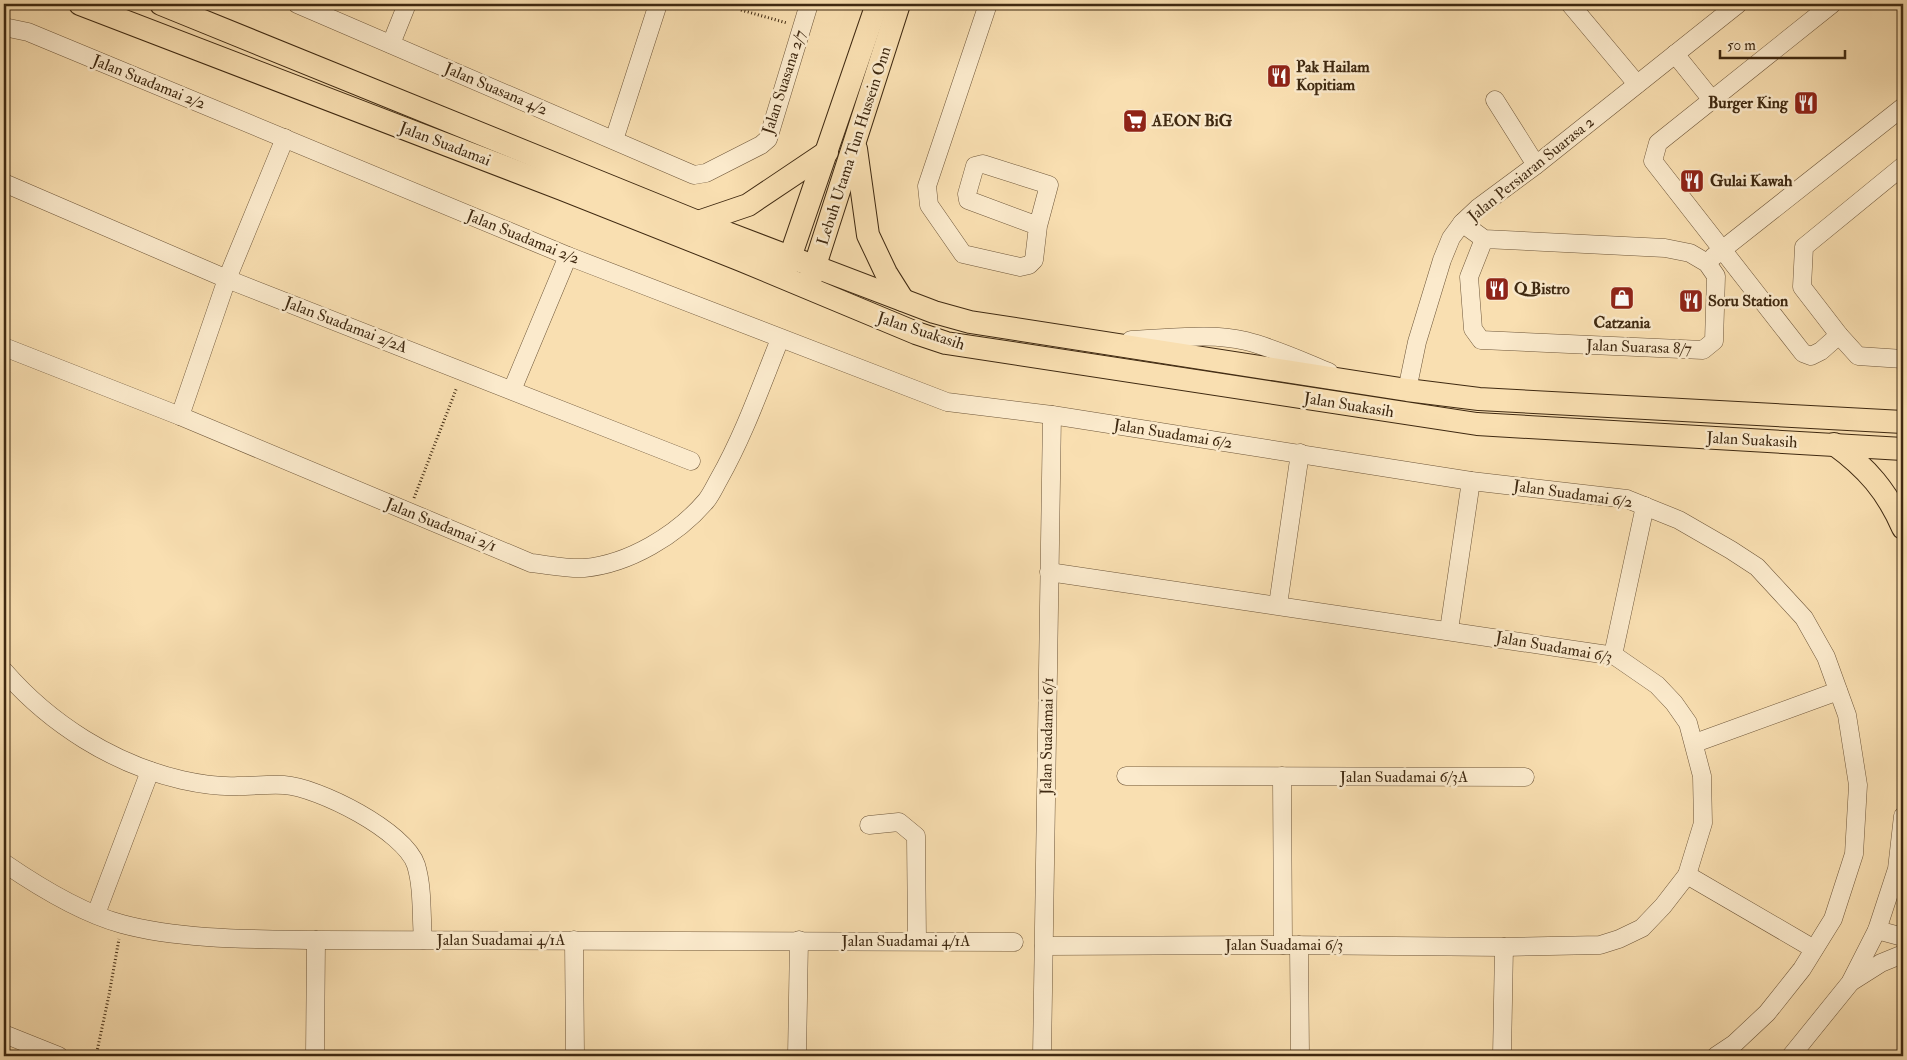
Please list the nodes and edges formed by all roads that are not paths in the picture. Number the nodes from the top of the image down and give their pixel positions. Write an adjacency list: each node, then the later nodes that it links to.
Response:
1 (80, 4): 36 (main road, Jalan Suadamai)
2 (161, 4): 28 (main road, Jalan Suadamai)
3 (297, 4): 14 (street, Jalan Suasana 4/2)
4 (407, 4): 14 (street)
5 (658, 4): 21 (street)
6 (809, 4): 26 (street, Jalan Suasana 2/7)
7 (877, 4): 23 (main road, Lebuh Utama Tun Hussein Onn)
8 (899, 4): 22 (main road, Lebuh Utama Tun Hussein Onn)
9 (988, 4): 30 (street)
10 (1570, 4): 16 (street)
11 (1738, 4): 15 (street, Jalan Persiaran Suarasa 2)
12 (1832, 4): 18 (street)
13 (4, 27): 20 (street, Jalan Suadamai 2/2)
14 (391, 44): 21 (street, Jalan Suasana 4/2)
15 (1675, 54): 16 (street, Jalan Persiaran Suarasa 2); 18 (street)
16 (1637, 84): 24 (street, Jalan Persiaran Suarasa 2)
17 (1496, 100): 24 (street)
18 (1712, 100): 32 (street)
19 (1903, 107): 32 (street)
20 (285, 138): 33 (street, Jalan Suadamai 2/2); 37 (street)
21 (614, 140): 26 (street, Jalan Suasana 4/2)
22 (855, 140): 35 (main road, Lebuh Utama Tun Hussein Onn); 39 (main road)
23 (827, 152): 28 (main road); 36 (main road, Lebuh Utama Tun Hussein Onn)
24 (1536, 165): 29 (street, Jalan Persiaran Suarasa 2)
25 (1903, 166): 40 (street)
26 (694, 175)
27 (4, 183): 37 (street, Jalan Suadamai 2/2A)
28 (698, 222): 36 (main road, Jalan Suadamai)
29 (1462, 223): 31 (street); 45 (street, Jalan Persiaran Suarasa 2)
30 (1038, 226): 30 (street)
31 (1484, 239): 34 (street); 34 (street, Jalan Suarasa 8/7)
32 (1723, 250): 34 (street); 40 (street)
33 (568, 256): 41 (street, Jalan Suadamai 2/2); 44 (street)
34 (1706, 263)
35 (815, 267): 36 (main road, Jalan Suadamai); 38 (main road, Lebuh Utama Tun Hussein Onn); 39 (main road, Jalan Suakasih)
36 (786, 268): 38 (main road, Jalan Suadamai)
37 (228, 279): 44 (street, Jalan Suadamai 2/2A); 47 (street)
38 (807, 288): 49 (main road, Jalan Suakasih)
39 (903, 300): 45 (main road, Jalan Suakasih)
40 (1839, 336): 43 (street)
41 (780, 339): 46 (street, Jalan Suadamai 2/2); 47 (street, Jalan Suadamai 2/1)
42 (4, 347): 47 (street, Jalan Suadamai 2/1)
43 (1903, 359)
44 (512, 390): 52 (street, Jalan Suadamai 2/2A)
45 (1407, 390): 48 (main road, Jalan Suakasih)
46 (1052, 415): 51 (street, Jalan Suadamai 6/2); 56 (street, Jalan Suadamai 6/1)
47 (180, 416)
48 (1903, 422)
49 (1834, 444): 50 (main road, Jalan Suakasih); 55 (main road)
50 (1903, 449)
51 (1300, 454): 53 (street, Jalan Suadamai 6/2); 57 (street)
52 (691, 461)
53 (1471, 480): 54 (street, Jalan Suadamai 6/2); 58 (street)
54 (1645, 506): 59 (street); 61 (street, Jalan Suadamai 6/2)
55 (1903, 528)
56 (1049, 572): 57 (street, Jalan Suadamai 6/3); 83 (street, Jalan Suadamai 6/1)
57 (1278, 605): 58 (street, Jalan Suadamai 6/3)
58 (1449, 630): 59 (street, Jalan Suadamai 6/3)
59 (1613, 655): 62 (street, Jalan Suadamai 6/3)
60 (4, 671): 63 (street)
61 (1838, 691): 62 (street); 85 (street, Jalan Suadamai 6/2)
62 (1695, 743): 71 (street, Jalan Suadamai 6/3)
63 (150, 771): 73 (street); 77 (street)
64 (1126, 776): 65 (street, Jalan Suadamai 6/3A)
65 (1282, 776): 66 (street, Jalan Suadamai 6/3A); 82 (street)
66 (1525, 777)
67 (1903, 816): 70 (street)
68 (869, 824): 80 (street)
69 (4, 864): 73 (street, Jalan Suadamai 4/1A)
70 (1897, 869): 72 (street); 74 (street)
71 (1687, 875): 84 (street, Jalan Suadamai 6/3); 85 (street)
72 (1903, 898)
73 (96, 914): 76 (street, Jalan Suadamai 4/1A)
74 (1877, 930): 75 (street); 87 (street)
75 (1903, 937)
76 (316, 940): 77 (street, Jalan Suadamai 4/1A); 90 (street)
77 (422, 940): 78 (street, Jalan Suadamai 4/1A)
78 (574, 940): 79 (street, Jalan Suadamai 4/1A); 91 (street)
79 (799, 940): 80 (street, Jalan Suadamai 4/1A); 92 (street)
80 (917, 941): 81 (street, Jalan Suadamai 4/1A)
81 (1014, 942)
82 (1291, 945): 83 (street, Jalan Suadamai 6/3); 84 (street, Jalan Suadamai 6/3); 94 (street)
83 (1044, 946): 93 (street, Jalan Suadamai 6/1)
84 (1504, 947): 95 (street)
85 (1814, 950): 96 (street, Jalan Suadamai 6/2)
86 (1903, 954): 87 (street)
87 (1850, 983): 97 (street)
88 (4, 1034): 89 (street)
89 (59, 1056)
90 (316, 1056)
91 (575, 1056)
92 (797, 1056)
93 (1042, 1056)
94 (1300, 1056)
95 (1502, 1056)
96 (1716, 1056)
97 (1791, 1056)

